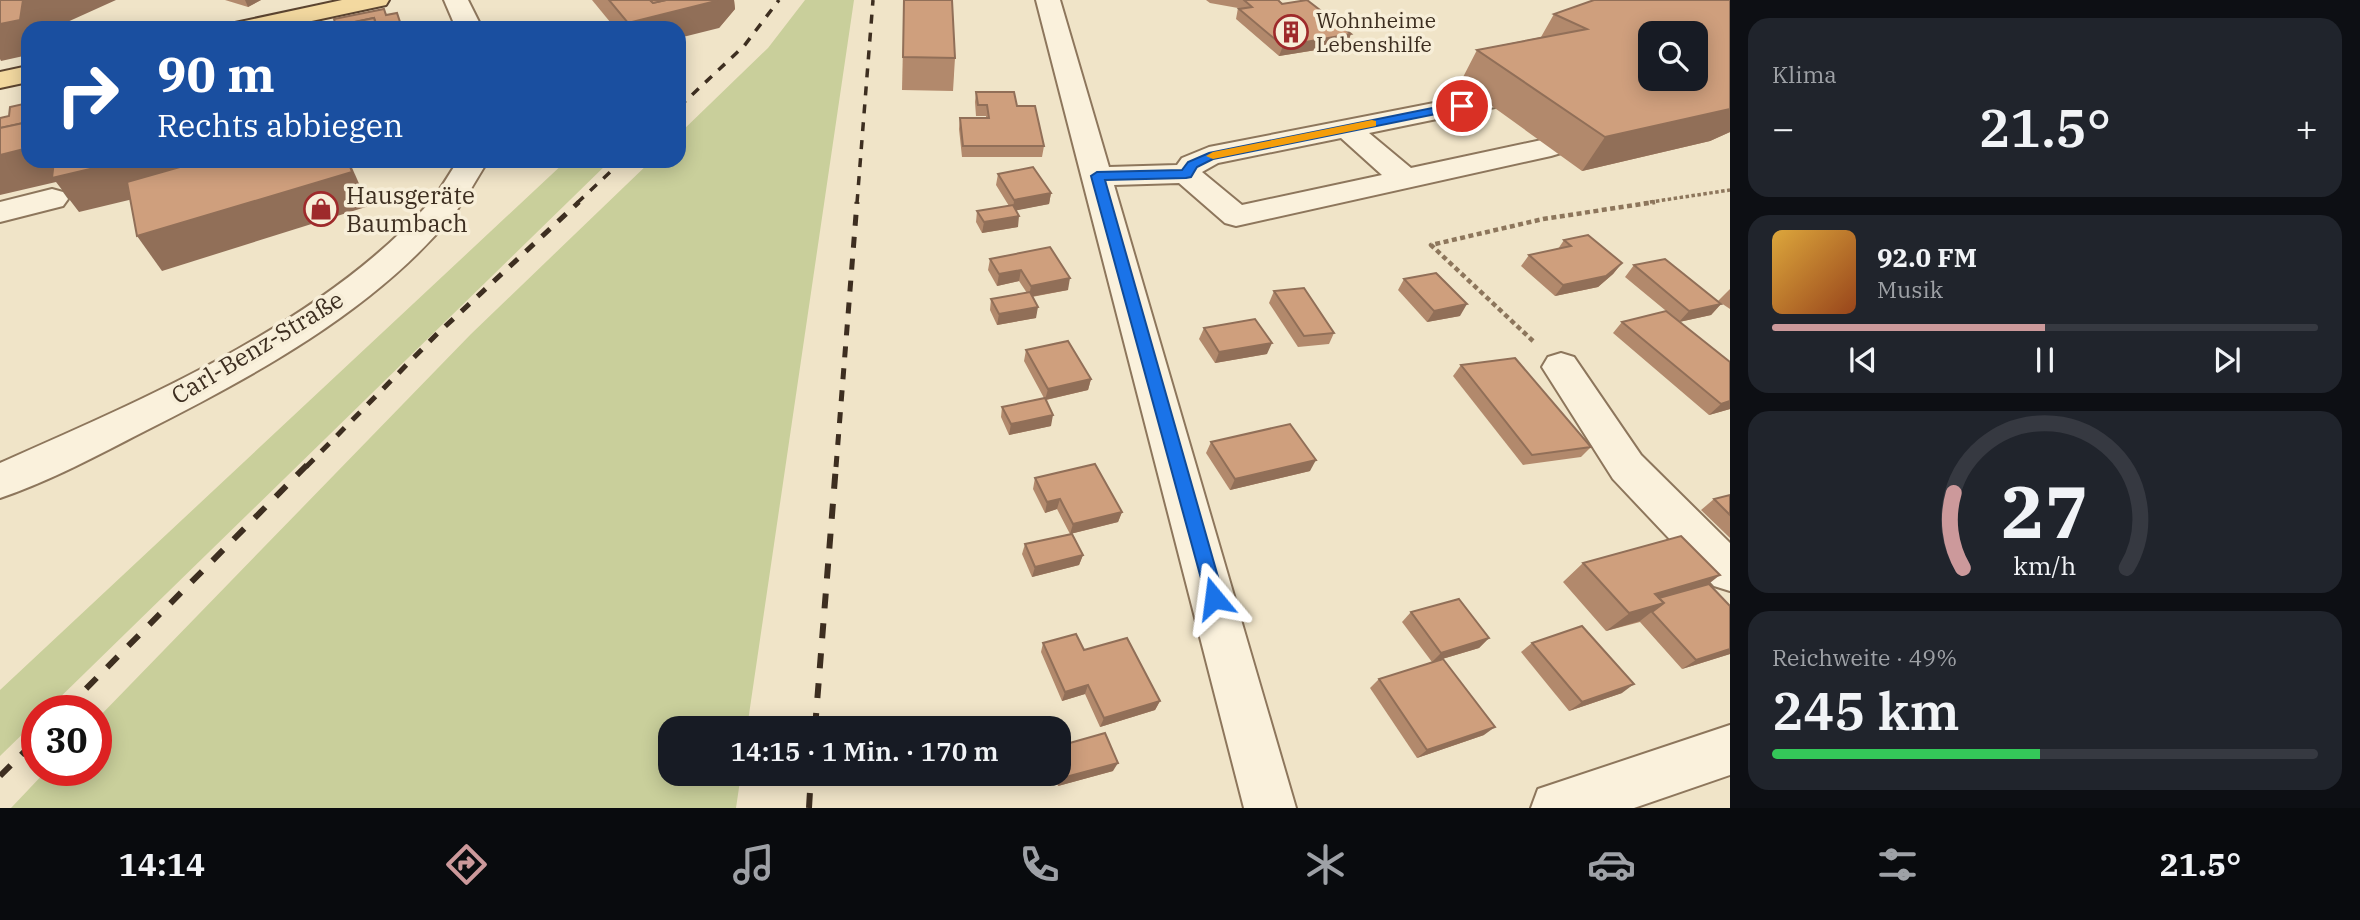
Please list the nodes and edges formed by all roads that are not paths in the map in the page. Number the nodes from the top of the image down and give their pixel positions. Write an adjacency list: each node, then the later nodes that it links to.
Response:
1 (377, 0): 4 (main road)
2 (456, 0): 6 (street)
3 (1048, 0): 14 (street)
4 (335, 5): 5 (main road)
5 (272, 21)
6 (466, 21)
7 (21, 75): 8 (main road)
8 (0, 79)
9 (1485, 101): 10 (street)
10 (1346, 128): 13 (street); 15 (street)
11 (1551, 147): 15 (street)
12 (468, 168): 19 (street, Carl-Benz-Straße)
13 (1186, 174): 14 (street); 15 (street)
14 (1097, 176): 22 (street)
15 (1405, 179)
16 (52, 199): 17 (street)
17 (0, 212)
18 (1561, 368): 20 (street)
19 (0, 481)
20 (1730, 572)
21 (1730, 750): 23 (street)
22 (1270, 808)
23 (1557, 808)

